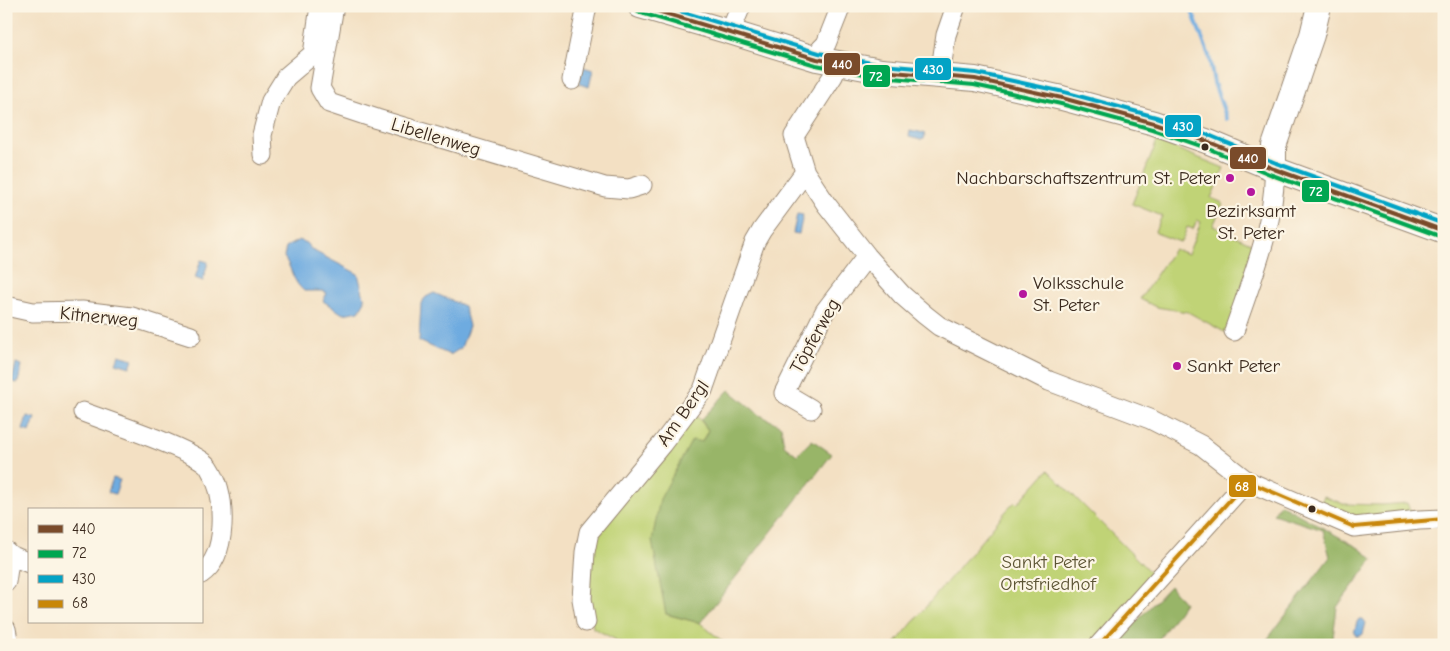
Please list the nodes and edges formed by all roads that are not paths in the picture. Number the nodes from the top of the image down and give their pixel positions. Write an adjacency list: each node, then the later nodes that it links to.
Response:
1 (320, 6): 13 (street)
2 (334, 6): 16 (street, Libellenweg)
3 (587, 6): 12 (street)
4 (640, 6): 9 (main road)
5 (741, 6): 9 (street)
6 (841, 6): 10 (street)
7 (1320, 6): 14 (main road)
8 (957, 9): 11 (street)
9 (730, 32): 10 (main road)
10 (828, 61): 11 (main road); 15 (street)
11 (940, 76): 14 (main road)
12 (572, 80)
13 (263, 155)
14 (1274, 169): 17 (main road); 20 (street)
15 (805, 172): 18 (street); 30 (street, Am Bergl)
16 (642, 185)
17 (1444, 232)
18 (867, 256): 22 (street, Töpferweg); 24 (street)
19 (6, 306): 21 (street, Kitnerweg)
20 (1234, 331)
21 (191, 336)
22 (811, 409)
23 (83, 412): 28 (street)
24 (1247, 482): 25 (street); 33 (street)
25 (1444, 519)
26 (8, 553): 27 (street); 29 (street)
27 (28, 563)
28 (202, 573)
29 (6, 582)
30 (586, 622)
31 (6, 629): 32 (street)
32 (9, 645)
33 (1099, 645)

